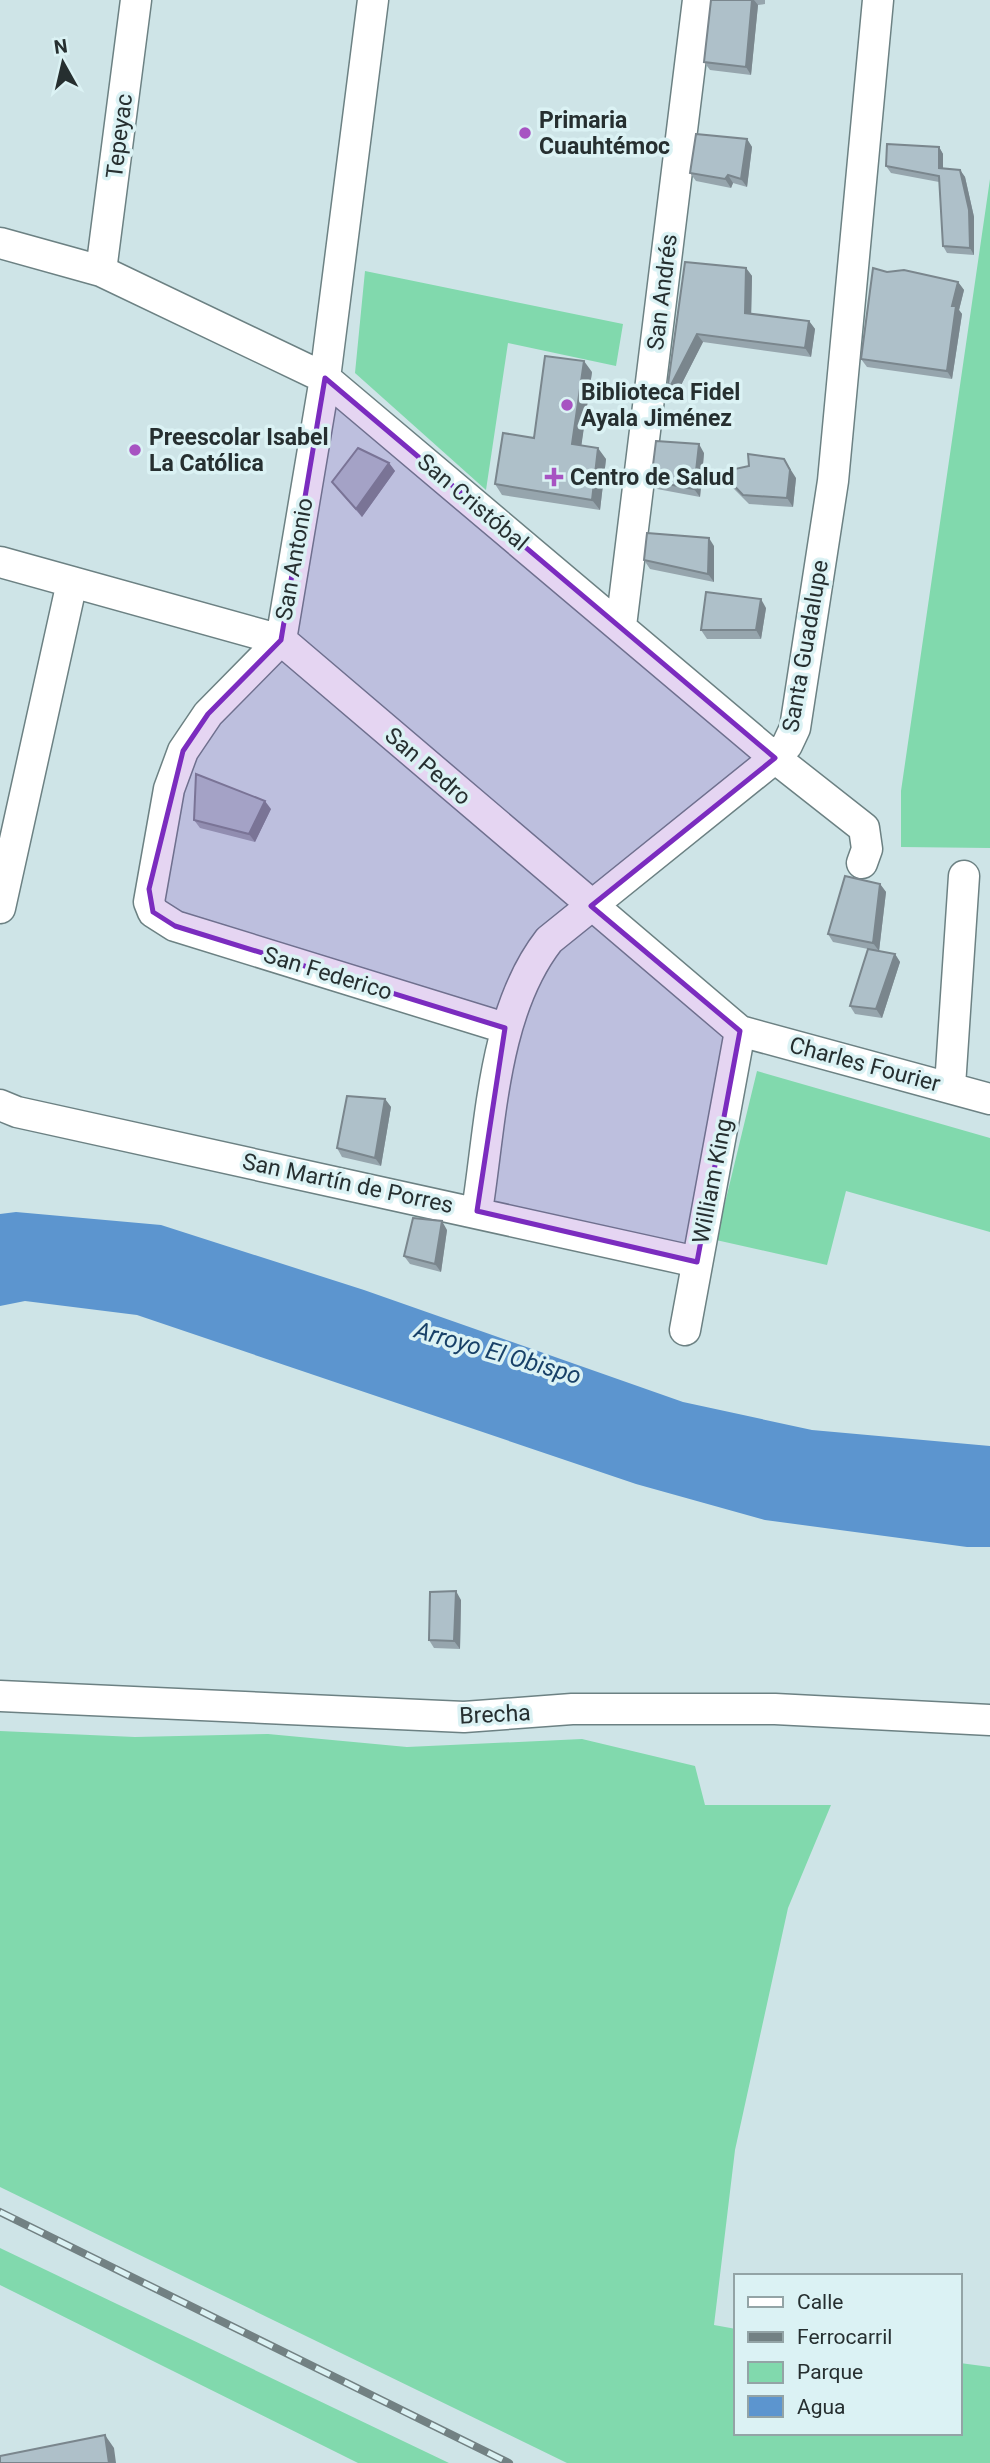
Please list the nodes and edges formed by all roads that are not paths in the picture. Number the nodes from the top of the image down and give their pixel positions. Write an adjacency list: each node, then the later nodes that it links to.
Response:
1 (136, 0): 6 (street, Tepeyac)
2 (373, 0): 7 (street, San Antonio)
3 (698, 0): 10 (street, San Andrés)
4 (878, 0): 12 (street, Santa Guadalupe)
5 (0, 243): 6 (street, San Cristóbal)
6 (101, 271): 7 (street, San Cristóbal)
7 (325, 378): 10 (street, San Cristóbal); 11 (street, San Antonio)
8 (0, 562): 9 (street, San Pedro)
9 (72, 582): 11 (street, San Pedro); 16 (street)
10 (621, 626): 12 (street, San Cristóbal)
11 (281, 640): 15 (street, San Pedro); 17 (street, San Antonio)
12 (775, 758): 13 (street, San Cristóbal); 15 (street, Santa Guadalupe)
13 (862, 863)
14 (964, 876): 20 (street)
15 (591, 906): 18 (street, Santa Guadalupe); 19 (street, San Pedro)
16 (0, 908)
17 (153, 912): 18 (street, San Federico)
18 (505, 1028): 23 (street, Santa Guadalupe)
19 (740, 1031): 20 (street, Charles Fourier); 24 (street, William King)
20 (950, 1087): 21 (street, Charles Fourier)
21 (990, 1099)
22 (0, 1105): 23 (street, San Martín de Porres)
23 (477, 1211): 24 (street, San Martín de Porres)
24 (697, 1262): 25 (street, William King)
25 (685, 1330)
26 (0, 1696): 27 (street, Brecha)
27 (990, 1720)

